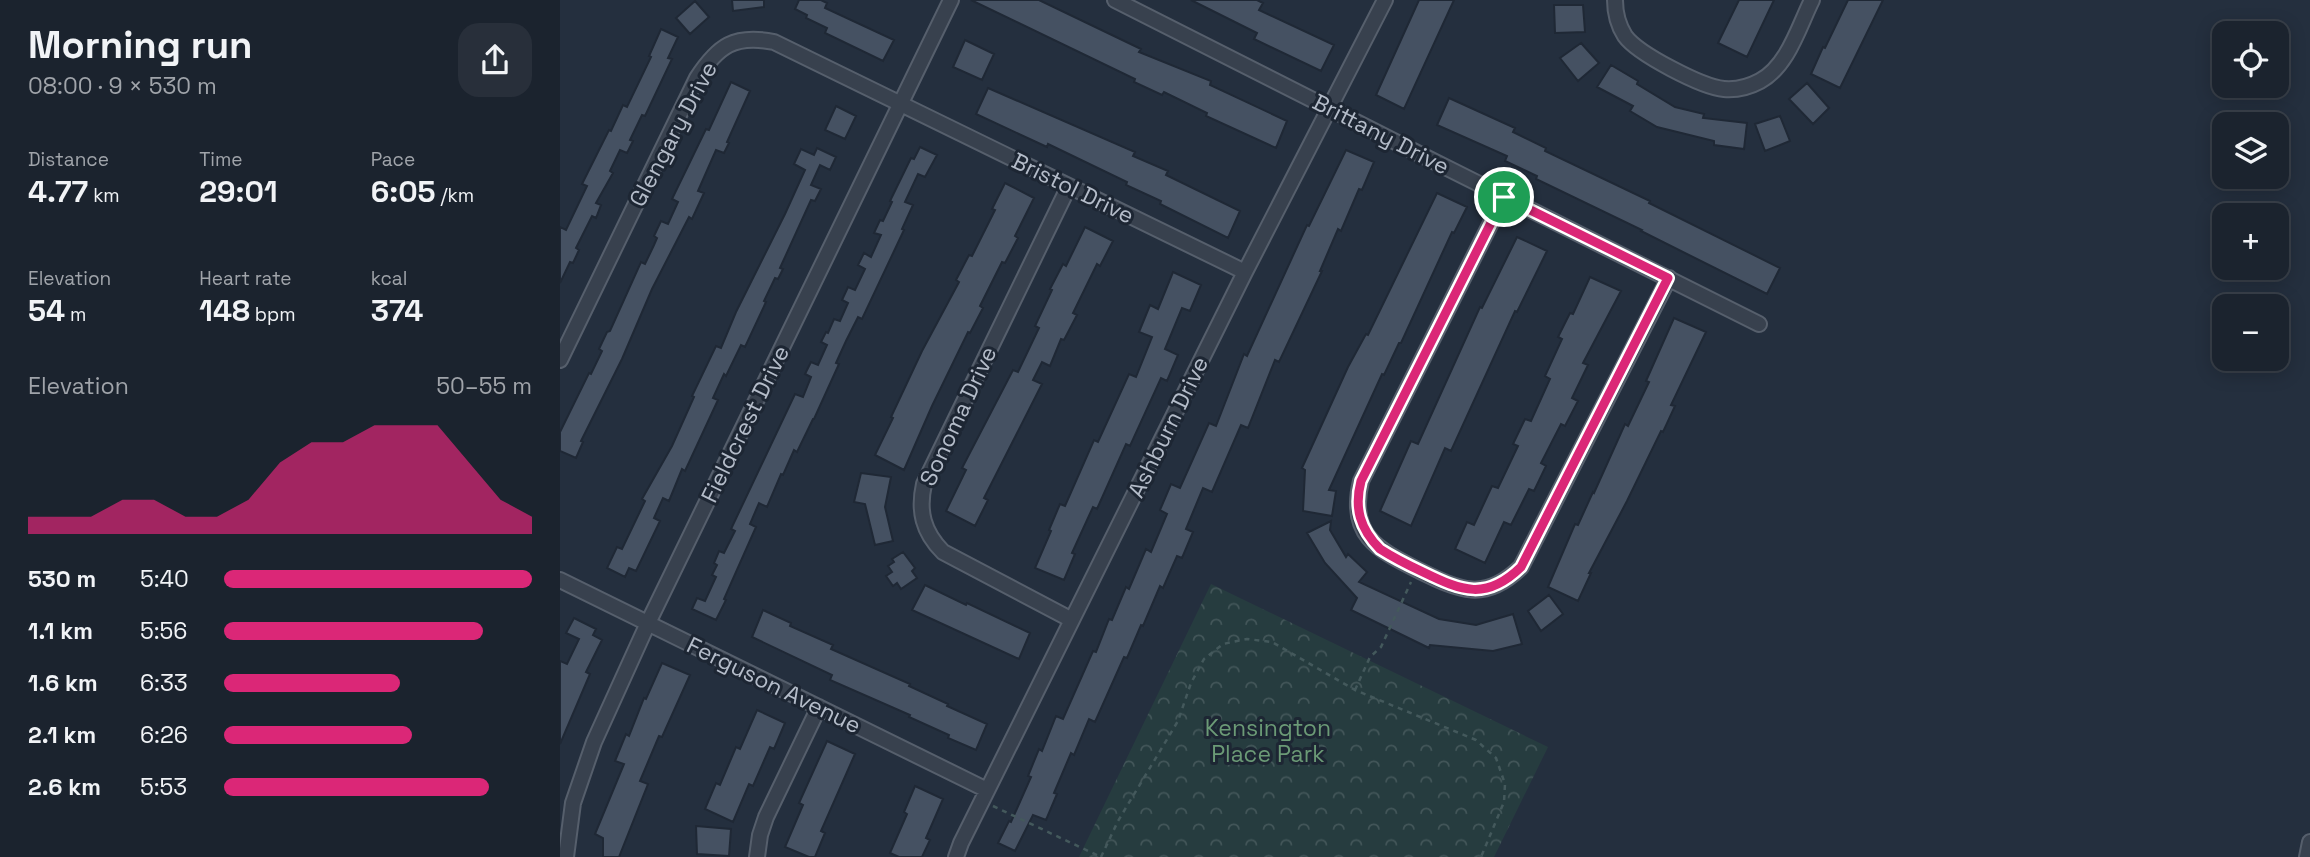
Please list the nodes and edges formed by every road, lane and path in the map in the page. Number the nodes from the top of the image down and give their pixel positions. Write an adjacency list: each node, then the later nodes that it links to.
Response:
1 (951, 0): 6 (street, Fieldcrest Drive)
2 (1115, 0): 7 (street, Brittany Drive)
3 (1385, 0): 7 (street, Ashburn Drive)
4 (1615, 0): 5 (street)
5 (1812, 0)
6 (901, 103): 8 (street, Bristol Drive); 13 (street, Glengary Drive); 17 (street, Fieldcrest Drive)
7 (1331, 107): 9 (street, Brittany Drive); 10 (street, Ashburn Drive)
8 (1069, 186): 10 (street, Bristol Drive); 16 (street, Sonoma Drive)
9 (1504, 197): 11 (street, Brittany Drive); 14 (street)
10 (1245, 272): 16 (street, Ashburn Drive)
11 (1668, 278): 12 (street, Brittany Drive); 14 (street)
12 (1759, 324)
13 (560, 360)
14 (1417, 569): 18 (path)
15 (560, 580): 17 (street, Ferguson Avenue)
16 (1072, 620): 20 (street, Ashburn Drive)
17 (648, 623): 19 (street, Ferguson Avenue); 22 (street, Fieldcrest Drive)
18 (1355, 690): 25 (path); 26 (path)
19 (819, 707): 20 (street, Ferguson Avenue); 23 (street)
20 (984, 795): 24 (street, Ashburn Drive); 25 (path)
21 (2310, 842): 27 (street)
22 (566, 857)
23 (757, 857)
24 (956, 857)
25 (1101, 857)
26 (1481, 857)
27 (2307, 857)

